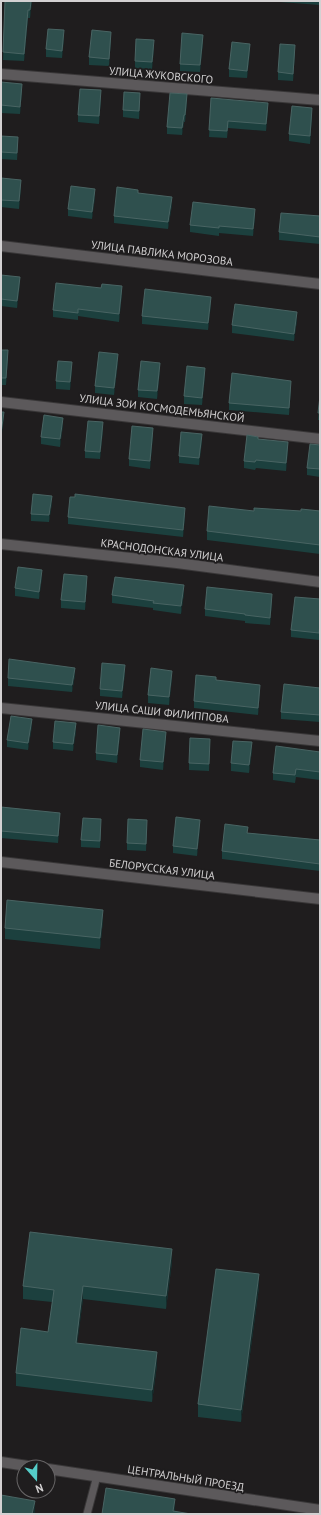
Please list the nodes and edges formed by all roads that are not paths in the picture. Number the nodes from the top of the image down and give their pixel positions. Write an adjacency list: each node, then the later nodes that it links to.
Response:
1 (1, 74): 2 (street, УЛИЦА ЖУКОВСКОГО)
2 (320, 100)
3 (1, 246): 4 (street, УЛИЦА ПАВЛИКА МОРОЗОВА)
4 (320, 284)
5 (1, 402): 6 (street, УЛИЦА ЗОИ КОСМОДЕМЬЯНСКОЙ)
6 (320, 439)
7 (1, 544): 8 (street, КРАСНОДОНСКАЯ УЛИЦА)
8 (320, 582)
9 (1, 708): 10 (street, УЛИЦА САШИ ФИЛИППОВА)
10 (320, 741)
11 (1, 862): 12 (street, БЕЛОРУССКАЯ УЛИЦА)
12 (320, 900)
13 (1, 1462): 14 (street)
14 (16, 1464)
15 (56, 1470): 16 (street, ЦЕНТРАЛЬНЫЙ ПРОЕЗД)
16 (97, 1476): 17 (street, ЦЕНТРАЛЬНЫЙ ПРОЕЗД); 18 (lane)
17 (320, 1510)
18 (87, 1514)

